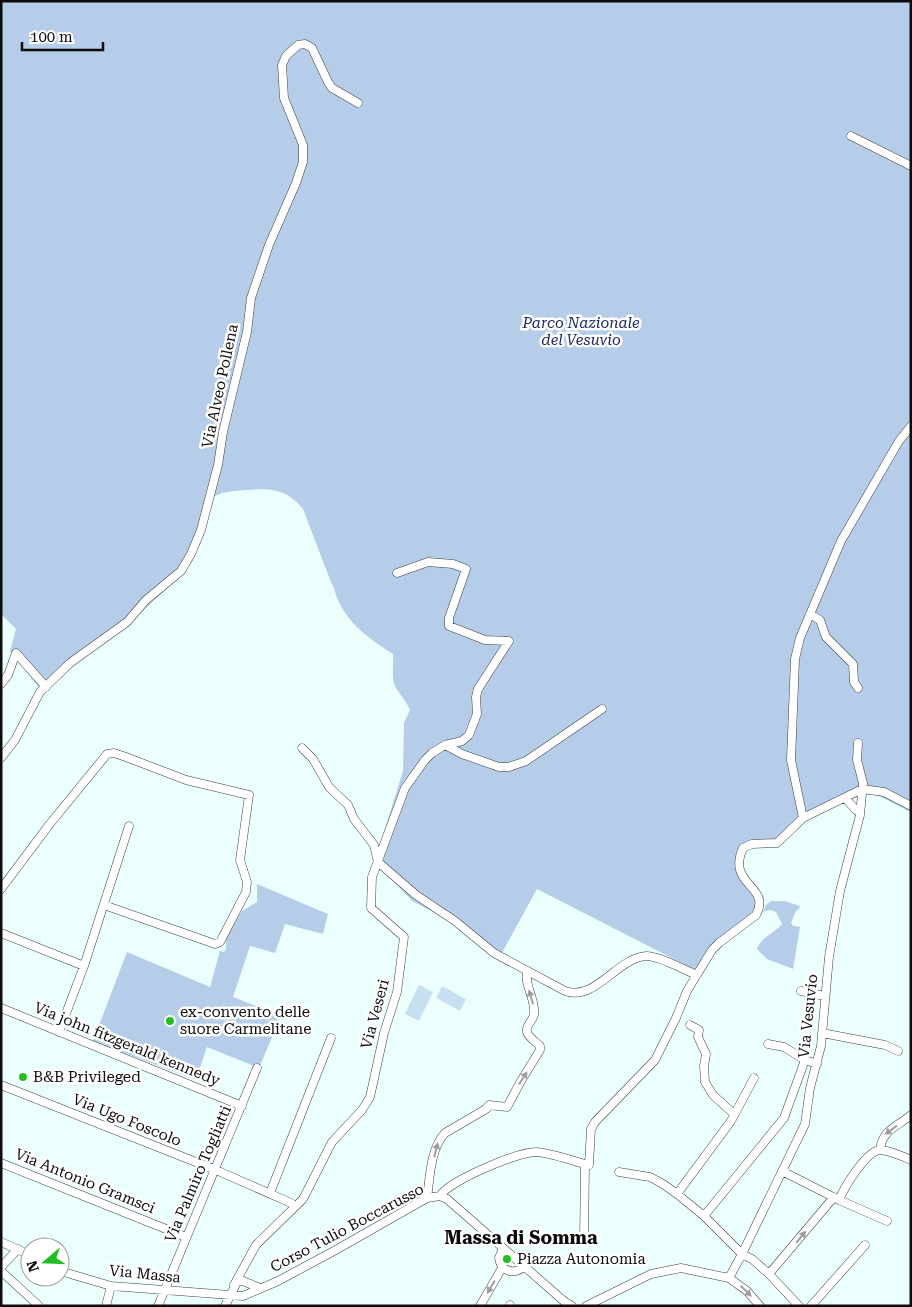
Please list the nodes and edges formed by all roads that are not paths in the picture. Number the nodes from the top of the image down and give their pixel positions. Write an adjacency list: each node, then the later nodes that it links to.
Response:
1 (358, 103): 8 (street, Via Alveo Pollena)
2 (851, 136): 3 (street)
3 (911, 166)
4 (911, 426): 6 (street)
5 (396, 573): 12 (street, Via Veseri)
6 (810, 614): 9 (street); 19 (street)
7 (1, 684): 8 (street)
8 (46, 687): 14 (street, Via Alveo Pollena)
9 (858, 688)
10 (602, 709): 12 (street)
11 (858, 743): 15 (street, Via Vesuvio)
12 (445, 745): 21 (street, Via Veseri)
13 (302, 748): 21 (street)
14 (1, 758)
15 (862, 789): 16 (street); 17 (street); 18 (street, Via Vesuvio)
16 (845, 798): 18 (street); 19 (street)
17 (911, 806)
18 (860, 812): 29 (street, Via Vesuvio)
19 (804, 818): 27 (street)
20 (129, 826): 23 (street)
21 (378, 862): 26 (street); 70 (street, Via Veseri)
22 (1, 889): 23 (street)
23 (104, 905): 25 (street)
24 (1, 933): 25 (street)
25 (84, 966): 32 (street)
26 (526, 971): 27 (street); 55 (street, one-way to 26)
27 (697, 975): 48 (street)
28 (801, 992): 29 (street)
29 (825, 996): 33 (street, Via Vesuvio)
30 (1, 1008): 32 (street, Via john fitzgerald kennedy)
31 (690, 1025): 43 (street)
32 (60, 1032): 42 (street, Via john fitzgerald kennedy)
33 (822, 1033): 36 (street); 38 (street, Via Vesuvio)
34 (331, 1038): 52 (street)
35 (768, 1044): 37 (street)
36 (898, 1051)
37 (805, 1060): 38 (street); 58 (street)
38 (817, 1064): 50 (street, Via Vesuvio)
39 (257, 1068): 42 (street, Via Palmiro Togliatti)
40 (754, 1078): 43 (street)
41 (1, 1085): 49 (street, Via Ugo Foscolo)
42 (242, 1106): 49 (street, Via Palmiro Togliatti)
43 (734, 1114): 53 (street)
44 (911, 1115): 45 (street, one-way to 45)
45 (880, 1150): 46 (street); 56 (street)
46 (911, 1160)
47 (1, 1162): 60 (street, Via Antonio Gramsci)
48 (587, 1164): 54 (street); 61 (street)
49 (216, 1170): 52 (street, Via Ugo Foscolo); 60 (street, Via Palmiro Togliatti)
50 (782, 1171): 56 (street); 66 (street, Via Vesuvio)
51 (619, 1172): 53 (street)
52 (270, 1193): 57 (street, Via Ugo Foscolo)
53 (677, 1194): 58 (street)
54 (440, 1196): 55 (street, Corso Tulio Boccarusso); 64 (street, Corso Tulio Boccarusso)
55 (427, 1198): 77 (street, Corso Tulio Boccarusso)
56 (836, 1199): 59 (street); 73 (street, one-way to 56)
57 (291, 1203)
58 (704, 1216): 66 (street)
59 (886, 1221)
60 (186, 1237): 78 (street, Via Palmiro Togliatti)
61 (584, 1241)
62 (1, 1242): 65 (street)
63 (865, 1245): 91 (street)
64 (503, 1248): 67 (street, Corso Tulio Boccarusso); 69 (street)
65 (18, 1250): 68 (street)
66 (742, 1254): 73 (street); 74 (street, Via Vesuvio)
67 (524, 1266): 69 (street); 87 (street, Corso Tulio Boccarusso)
68 (1, 1267)
69 (502, 1268): 86 (street, one-way to 86)
70 (242, 1270): 75 (street); 79 (street)
71 (1, 1271): 82 (street)
72 (70, 1274): 76 (street, Via Massa)
73 (769, 1274): 90 (street)
74 (729, 1278): 88 (street); 89 (street, one-way to 89)
75 (246, 1283): 77 (street); 79 (street); 81 (street)
76 (111, 1286): 78 (street, Via Massa); 83 (street)
77 (260, 1288): 81 (street, Corso Tulio Boccarusso)
78 (165, 1290): 80 (street, Via Massa); 84 (street, Via Palmiro Togliatti)
79 (234, 1291): 80 (street, Via Massa); 81 (street); 85 (street)
80 (216, 1294): 85 (street)
81 (247, 1294)
82 (39, 1306)
83 (106, 1306)
84 (158, 1306)
85 (224, 1306)
86 (480, 1306)
87 (572, 1306)
88 (586, 1306)
89 (760, 1306)
90 (799, 1306)
91 (811, 1306)

